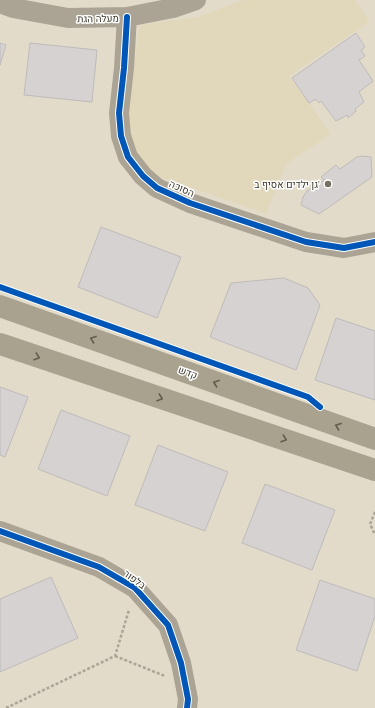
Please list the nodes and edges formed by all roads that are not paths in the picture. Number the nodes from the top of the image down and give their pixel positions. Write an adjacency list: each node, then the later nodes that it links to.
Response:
1 (196, 0): 3 (street, מעלה הגת)
2 (0, 3): 3 (street, מעלה הגת)
3 (127, 17): 4 (street, הסוכה)
4 (375, 242)
5 (0, 306): 7 (main road, קדש, one-way to 5)
6 (0, 344): 8 (main road, one-way to 8)
7 (375, 439)
8 (375, 470)
9 (0, 531): 10 (street, בלפור)
10 (187, 708)

